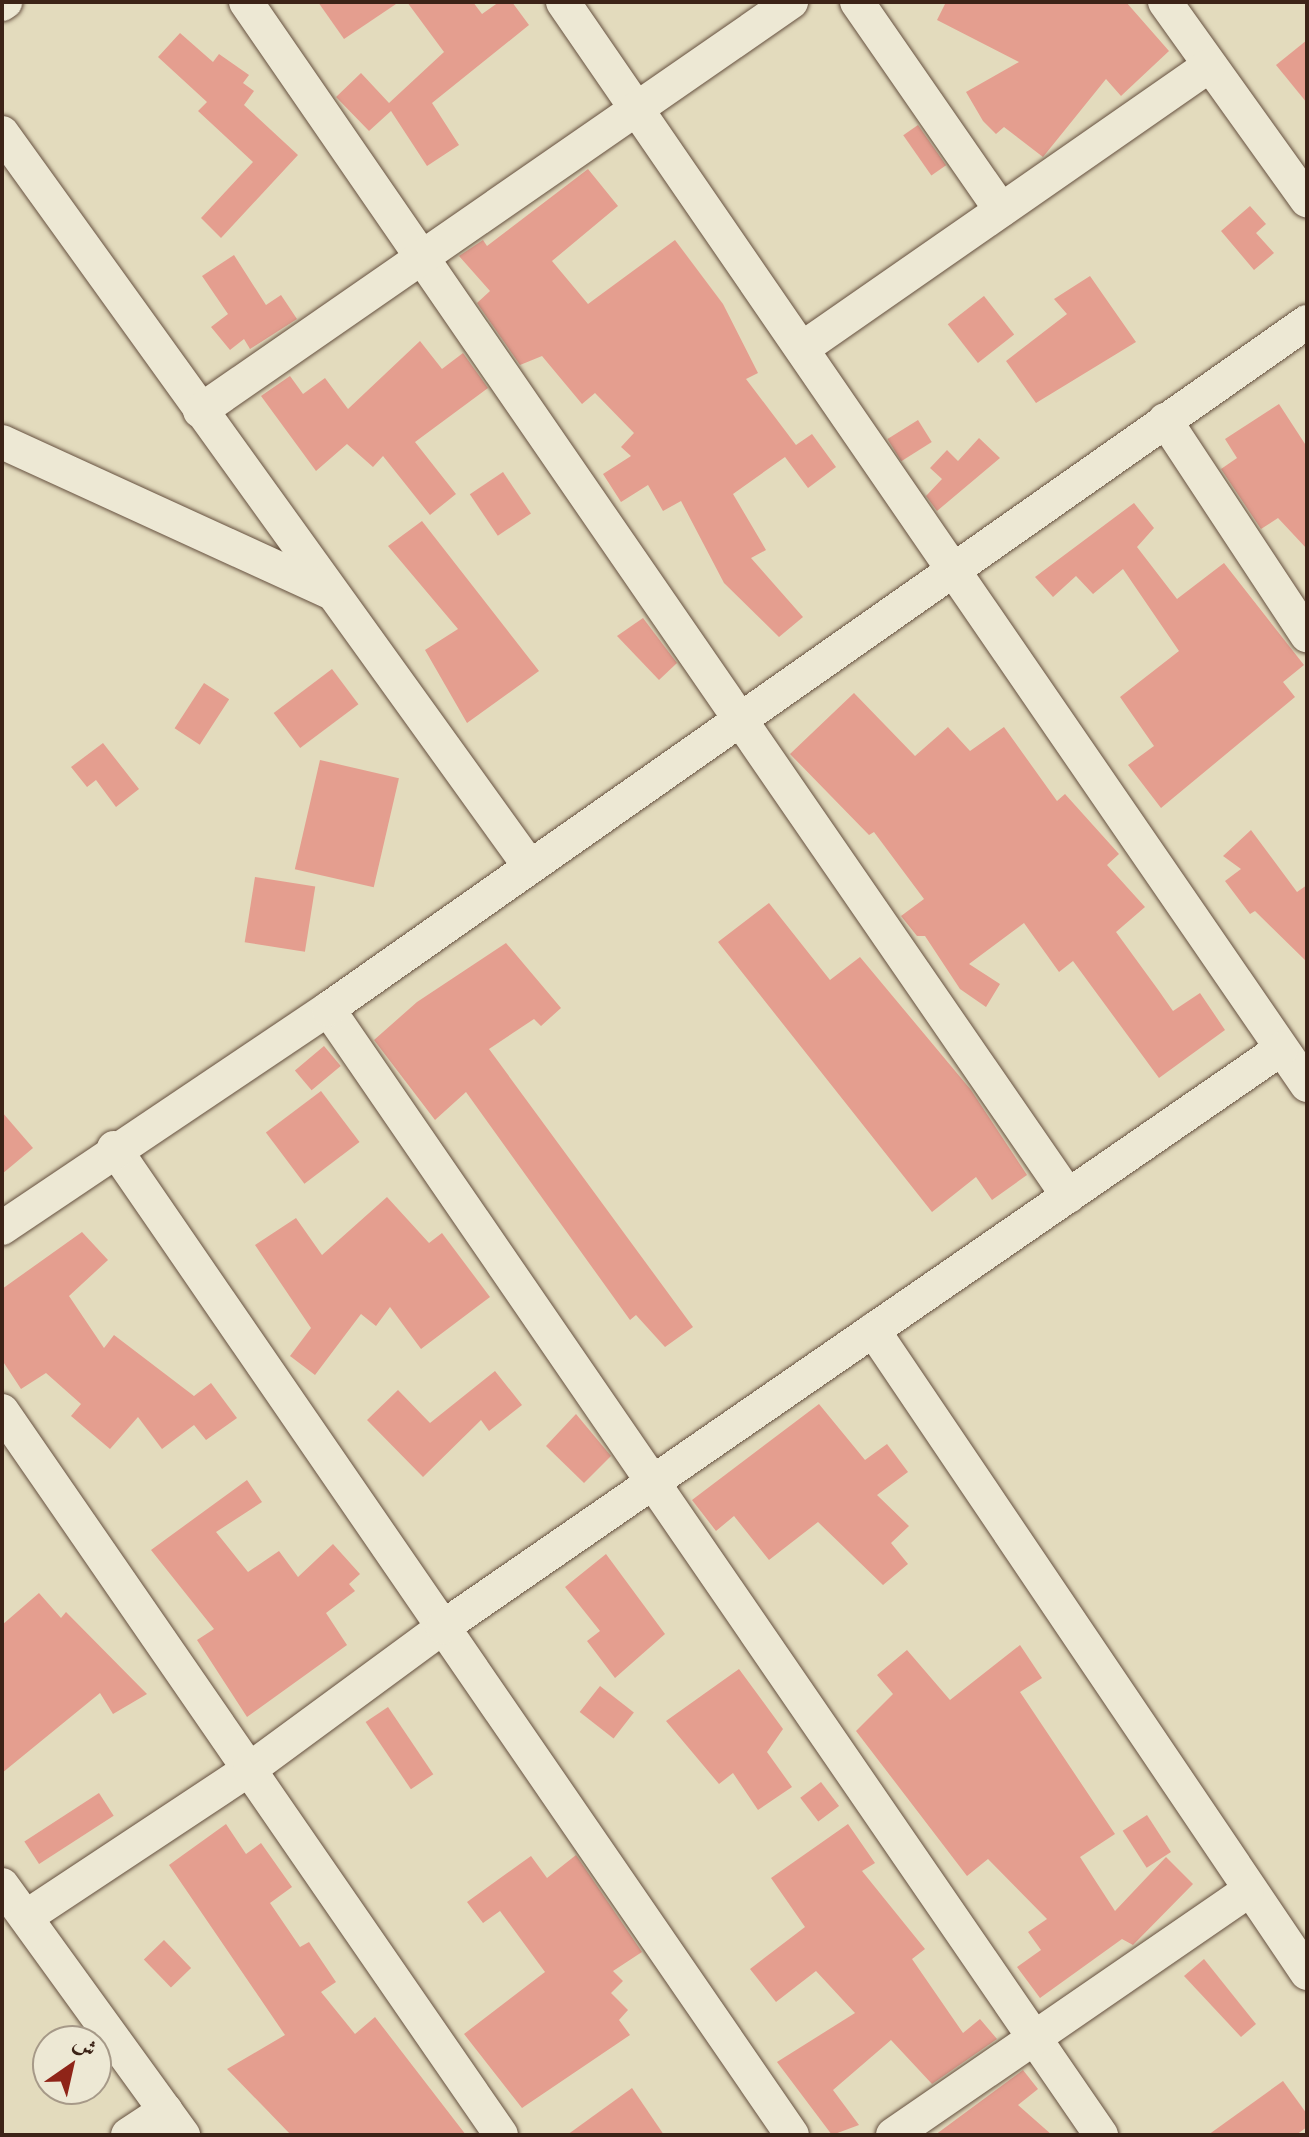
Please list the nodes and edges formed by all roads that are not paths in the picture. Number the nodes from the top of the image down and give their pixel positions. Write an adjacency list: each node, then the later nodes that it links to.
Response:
1 (246, 2): 11 (street)
2 (563, 2): 7 (street)
3 (791, 2): 7 (street)
4 (857, 2): 10 (street)
5 (1165, 2): 6 (street)
6 (1209, 66): 9 (street); 10 (street)
7 (638, 109): 11 (street); 13 (street)
8 (2, 133): 14 (street)
9 (1307, 200)
10 (1001, 210): 13 (street)
11 (422, 258): 14 (street); 20 (street)
12 (1307, 322): 15 (street)
13 (803, 348): 17 (street)
14 (200, 411): 18 (street)
15 (1165, 420): 17 (street); 19 (street)
16 (2, 442): 18 (street)
17 (950, 568): 20 (street); 23 (street)
18 (332, 593): 21 (street)
19 (1307, 635)
20 (742, 715): 21 (street); 26 (street)
21 (528, 864): 22 (street)
22 (328, 1009): 25 (street); 30 (street)
23 (1281, 1049): 24 (street); 26 (street)
24 (1307, 1085)
25 (114, 1148): 27 (street); 31 (street)
26 (1068, 1196): 28 (street)
27 (2, 1228)
28 (873, 1330): 30 (street); 34 (street)
29 (2, 1411): 32 (street)
30 (651, 1484): 31 (street); 37 (street)
31 (443, 1627): 32 (street); 41 (street)
32 (250, 1769): 35 (street); 40 (street)
33 (2, 1885): 35 (street)
34 (1246, 1892): 36 (street); 37 (street)
35 (26, 1917): 38 (street)
36 (1307, 1972)
37 (1031, 2036): 42 (street); 43 (street)
38 (174, 2122): 39 (street)
39 (128, 2135)
40 (501, 2135)
41 (792, 2135)
42 (893, 2135)
43 (1101, 2135)

